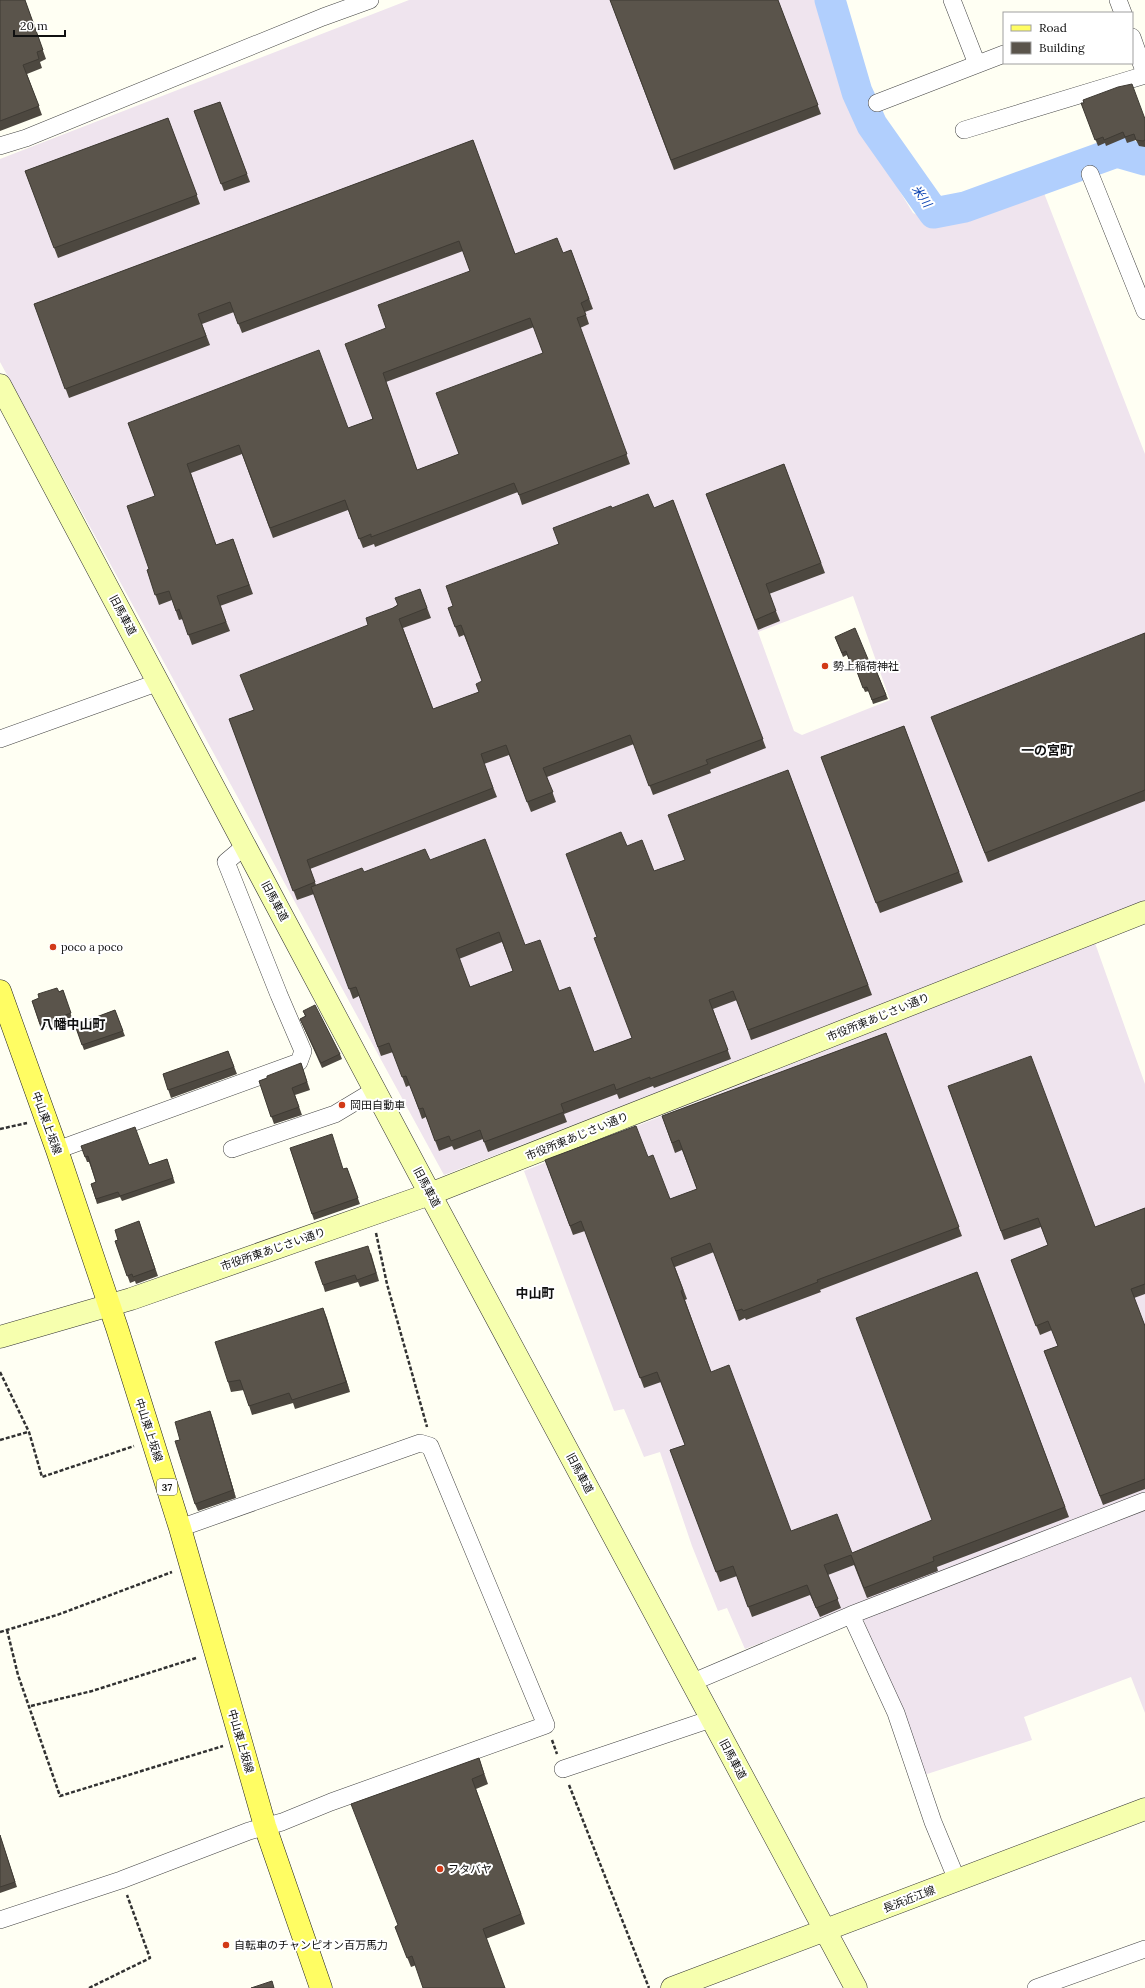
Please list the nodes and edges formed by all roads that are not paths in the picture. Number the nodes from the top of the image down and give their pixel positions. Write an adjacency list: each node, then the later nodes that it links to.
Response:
1 (370, 0): 9 (street)
2 (952, 0): 5 (street)
3 (1133, 40): 6 (street)
4 (1003, 54): 5 (street)
5 (977, 64): 7 (street)
6 (1145, 74): 8 (street)
7 (877, 103)
8 (964, 130)
9 (0, 146)
10 (1090, 174): 11 (street)
11 (1145, 311)
12 (0, 385): 13 (street, 旧馬車道)
13 (159, 682): 14 (street); 15 (street, 旧馬車道)
14 (0, 739)
15 (246, 846): 18 (street, 旧馬車道); 20 (street)
16 (1145, 912): 21 (street, 市役所東あじさい通り)
17 (0, 991): 20 (main road, 中山東上坂線 / 37)
18 (375, 1090): 19 (street); 21 (street, 旧馬車道)
19 (232, 1149)
20 (57, 1150): 22 (main road, 中山東上坂線 / 37)
21 (430, 1194): 22 (street, 市役所東あじさい通り); 27 (street, 旧馬車道)
22 (109, 1305): 23 (street, 市役所東あじさい通り); 25 (main road, 中山東上坂線 / 37)
23 (0, 1337)
24 (1145, 1501): 26 (street)
25 (180, 1528): 31 (main road, 中山東上坂線 / 37); 31 (street)
26 (852, 1615): 27 (street); 32 (street)
27 (693, 1682): 28 (street, 旧馬車道)
28 (711, 1719): 29 (street); 34 (street, 旧馬車道)
29 (563, 1769)
30 (1145, 1809): 32 (street, 長浜近江線)
31 (265, 1826): 33 (street); 36 (main road, 中山東上坂線 / 37)
32 (957, 1880): 34 (street, 長浜近江線)
33 (0, 1920)
34 (825, 1930): 37 (street, 長浜近江線); 38 (street, 旧馬車道)
35 (1145, 1949): 39 (street)
36 (321, 1988)
37 (672, 1988)
38 (856, 1988)
39 (1036, 1988)

